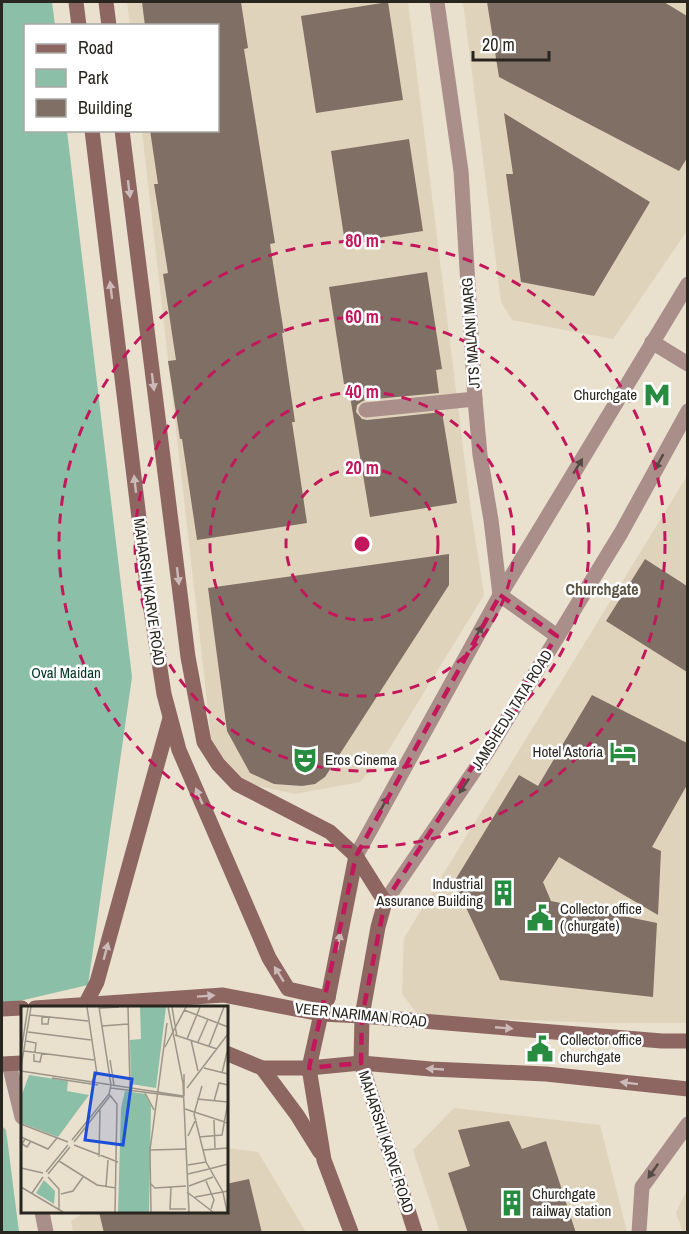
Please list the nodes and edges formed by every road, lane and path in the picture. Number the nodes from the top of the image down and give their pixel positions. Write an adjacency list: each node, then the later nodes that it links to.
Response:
1 (76, 2): 4 (main road)
2 (106, 2): 5 (main road)
3 (437, 2): 11 (street, JTS MALANI MARG)
4 (79, 24)
5 (109, 24)
6 (92, 132): 16 (main road, MAHARSHI KARVE ROAD, one-way to 6)
7 (122, 132): 17 (main road, MAHARSHI KARVE ROAD, one-way to 17)
8 (687, 284): 9 (street)
9 (652, 342): 10 (street); 14 (street, one-way to 9)
10 (687, 364)
11 (475, 399): 12 (street); 14 (street, JTS MALANI MARG)
12 (366, 410)
13 (687, 411): 15 (street, JAMSHEDJI TATA ROAD, one-way to 15)
14 (500, 595): 15 (street); 17 (street, one-way to 14)
15 (557, 636): 18 (street, JAMSHEDJI TATA ROAD, one-way to 18)
16 (170, 718): 19 (main road, MAHARSHI KARVE ROAD, one-way to 16); 20 (main road, one-way to 16)
17 (356, 856): 18 (main road, MAHARSHI KARVE ROAD); 19 (main road, one-way to 17)
18 (385, 902): 25 (main road, JAMSHEDJI TATA ROAD)
19 (328, 998): 24 (main road)
20 (85, 1005): 21 (main road, VEER NARIMAN ROAD); 24 (main road, VEER NARIMAN ROAD, one-way to 24)
21 (68, 1006)
22 (21, 1008): 23 (main road)
23 (2, 1009)
24 (321, 1014): 25 (main road, VEER NARIMAN ROAD); 31 (main road)
25 (362, 1016): 26 (main road, VEER NARIMAN ROAD, one-way to 26); 29 (main road, MAHARSHI KARVE ROAD)
26 (687, 1041)
27 (228, 1054): 30 (main road)
28 (11, 1064): 33 (street)
29 (361, 1064): 31 (main road); 32 (main road, one-way to 29); 39 (main road, MAHARSHI KARVE ROAD)
30 (262, 1068): 31 (main road); 35 (main road)
31 (309, 1068): 35 (main road)
32 (687, 1089)
33 (21, 1112)
34 (687, 1124): 40 (street, one-way to 40)
35 (324, 1160): 38 (main road)
36 (42, 1213): 37 (street)
37 (46, 1233)
38 (351, 1233)
39 (415, 1233)
40 (639, 1233)

